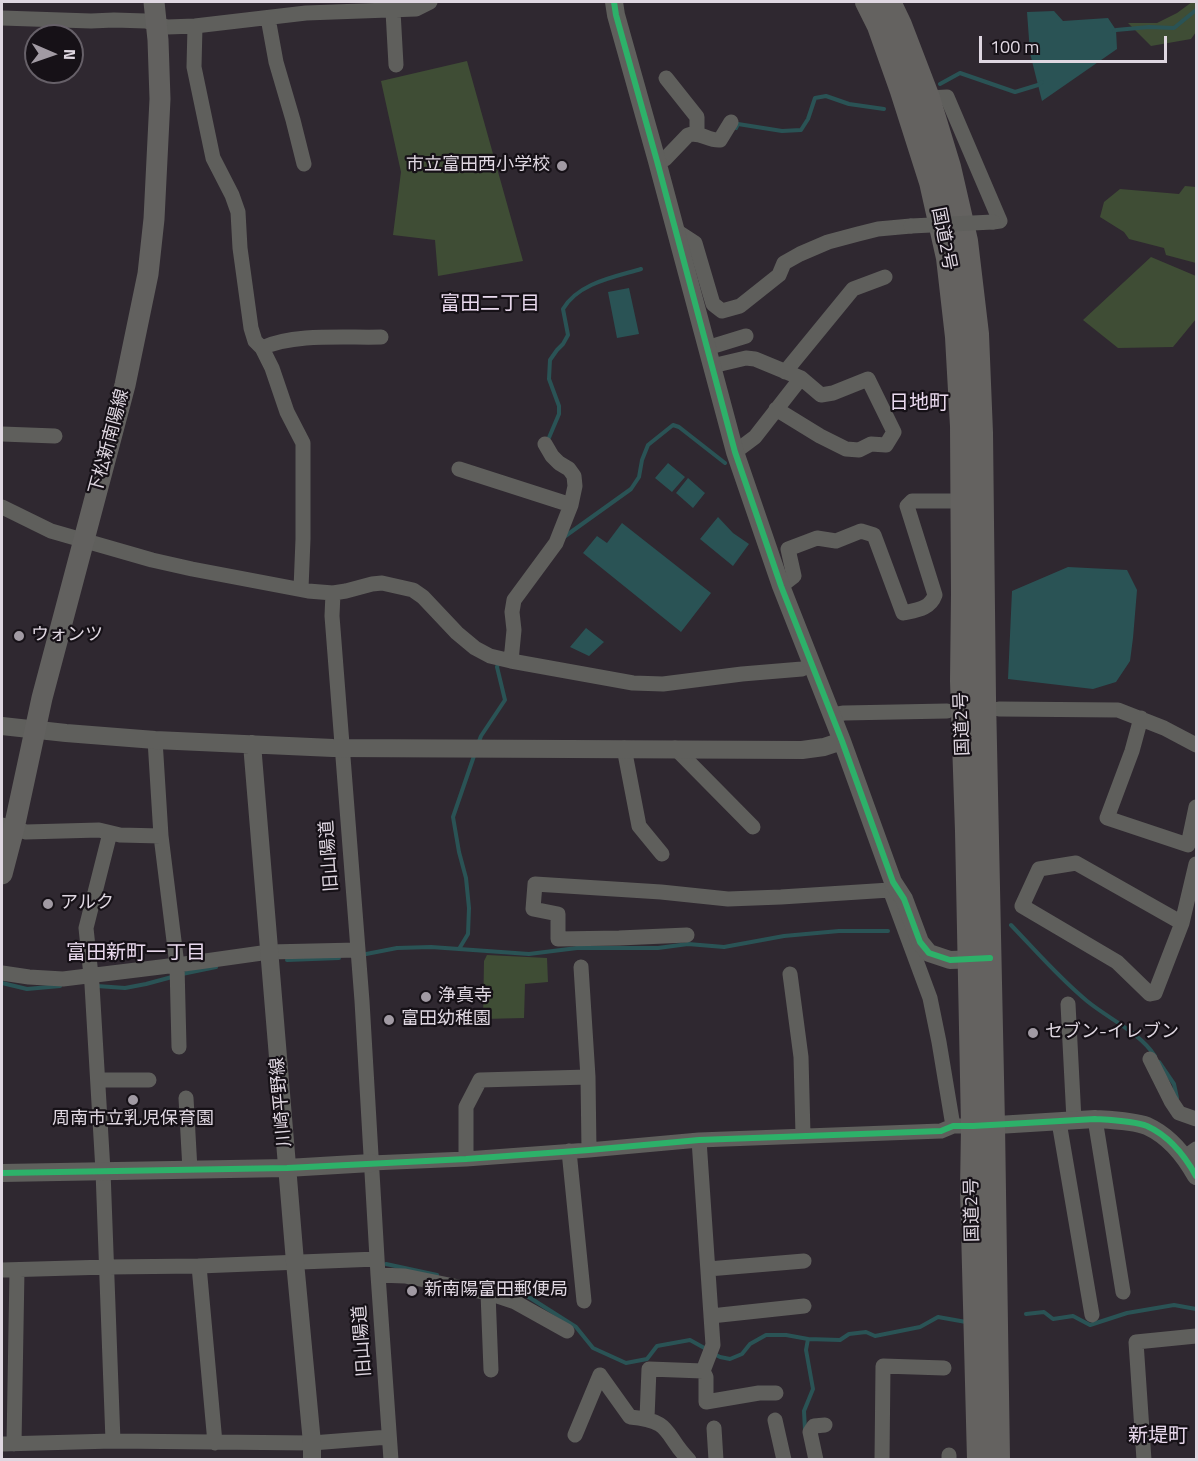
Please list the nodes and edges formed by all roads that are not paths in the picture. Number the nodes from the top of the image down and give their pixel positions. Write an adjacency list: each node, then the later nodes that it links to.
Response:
1 (154, 2): 9 (main road, 下松新南陽線)
2 (430, 2): 6 (street)
3 (614, 2): 16 (street)
4 (867, 2): 33 (highway, 国道2号)
5 (889, 2): 13 (highway, 国道2号)
6 (393, 10): 8 (street); 11 (street)
7 (2, 18): 9 (street)
8 (268, 18): 10 (street); 17 (street)
9 (157, 24): 10 (street); 36 (main road, 下松新南陽線)
10 (195, 26): 22 (street)
11 (396, 65)
12 (666, 78): 15 (street)
13 (928, 98): 18 (street, bridge); 68 (highway, 国道2号)
14 (731, 122): 15 (street)
15 (697, 134): 16 (street)
16 (657, 161): 18 (street)
17 (304, 164)
18 (675, 230): 23 (street)
19 (885, 277): 25 (street)
20 (746, 336): 23 (street)
21 (381, 337): 22 (street)
22 (262, 348): 38 (street)
23 (707, 348): 24 (street)
24 (712, 366): 25 (street); 31 (street)
25 (785, 372): 26 (street)
26 (801, 378): 27 (street); 27 (street)
27 (776, 409): 31 (street)
28 (2, 434): 29 (street)
29 (55, 436)
30 (545, 444): 34 (street)
31 (735, 452): 37 (street)
32 (459, 469): 34 (street)
33 (962, 501): 37 (street); 68 (highway, 国道2号)
34 (571, 505): 40 (street)
35 (2, 507): 36 (street)
36 (84, 541): 38 (street); 47 (main road, 下松新南陽線)
37 (782, 586): 41 (street)
38 (301, 589): 39 (street)
39 (333, 593): 40 (street); 52 (street, 旧山陽道)
40 (511, 661): 41 (street)
41 (812, 665): 44 (street)
42 (999, 709): 45 (street)
43 (947, 711): 44 (street)
44 (831, 715): 49 (street)
45 (1140, 718): 51 (street); 55 (street)
46 (2, 726): 47 (street)
47 (35, 729): 48 (street); 56 (main road, 下松新南陽線)
48 (155, 740): 50 (street); 59 (street)
49 (842, 741): 54 (street); 63 (street)
50 (252, 744): 52 (street); 67 (street, 川崎平野線)
51 (1197, 745)
52 (342, 747): 53 (street); 66 (street, 旧山陽道)
53 (624, 748): 54 (street); 60 (street)
54 (675, 748): 57 (street)
55 (1197, 807)
56 (8, 826): 58 (street); 62 (main road, 下松新南陽線)
57 (753, 827)
58 (111, 833): 59 (street); 73 (street)
59 (161, 836): 69 (street)
60 (662, 854)
61 (1197, 864): 64 (street)
62 (2, 874)
63 (892, 886): 65 (street); 68 (street); 84 (street)
64 (1182, 923): 64 (street)
65 (687, 935)
66 (357, 950): 67 (street); 91 (street, 旧山陽道)
67 (269, 952): 69 (street); 92 (street, 川崎平野線)
68 (979, 959): 84 (highway, 国道2号)
69 (177, 965): 73 (street); 75 (street)
70 (581, 967): 77 (street)
71 (2, 973): 73 (street)
72 (790, 974): 85 (street)
73 (92, 980): 78 (street)
74 (1068, 1004): 83 (street)
75 (179, 1047)
76 (1150, 1059): 82 (street)
77 (588, 1077): 87 (street); 90 (street)
78 (98, 1080): 79 (street); 94 (street)
79 (149, 1080)
80 (186, 1098): 93 (street)
81 (1095, 1119): 83 (street); 89 (street); 104 (street)
82 (1197, 1119)
83 (1067, 1121): 84 (street); 108 (street)
84 (973, 1126): 85 (street); 132 (highway, 国道2号); 133 (highway, 国道2号)
85 (803, 1135): 86 (street)
86 (699, 1140): 87 (street); 102 (street)
87 (589, 1150): 88 (street)
88 (569, 1151): 90 (street); 106 (street)
89 (1191, 1153): 96 (street)
90 (466, 1159): 91 (street)
91 (371, 1163): 92 (street); 101 (street, 旧山陽道)
92 (287, 1168): 93 (street); 98 (street, 川崎平野線)
93 (190, 1170): 94 (street)
94 (103, 1171): 95 (street); 100 (street)
95 (2, 1173)
96 (1197, 1176)
97 (804, 1261): 102 (street)
98 (295, 1262): 99 (street); 101 (street); 125 (street, 川崎平野線)
99 (200, 1266): 100 (street); 123 (street)
100 (108, 1267): 103 (street); 122 (street)
101 (378, 1267): 105 (street); 121 (street, 旧山陽道)
102 (708, 1269): 109 (street)
103 (9, 1270): 124 (street)
104 (1122, 1292)
105 (488, 1293): 110 (street); 113 (street)
106 (584, 1300)
107 (804, 1306): 109 (street)
108 (1092, 1314)
109 (711, 1316): 114 (street)
110 (567, 1331)
111 (1197, 1336): 134 (street)
112 (944, 1368): 131 (street)
113 (491, 1370)
114 (703, 1371): 115 (street); 116 (street)
115 (776, 1393)
116 (647, 1419): 120 (street); 127 (street)
117 (775, 1420): 129 (street)
118 (825, 1425): 130 (street)
119 (714, 1428): 128 (street)
120 (575, 1435)
121 (389, 1437): 125 (street); 126 (street, 旧山陽道)
122 (113, 1442): 123 (street); 124 (street)
123 (215, 1443): 125 (street)
124 (8, 1444)
125 (312, 1451)
126 (391, 1460)
127 (689, 1460)
128 (716, 1460)
129 (784, 1460)
130 (816, 1460)
131 (882, 1460)
132 (979, 1460)
133 (998, 1460)
134 (1144, 1460)

